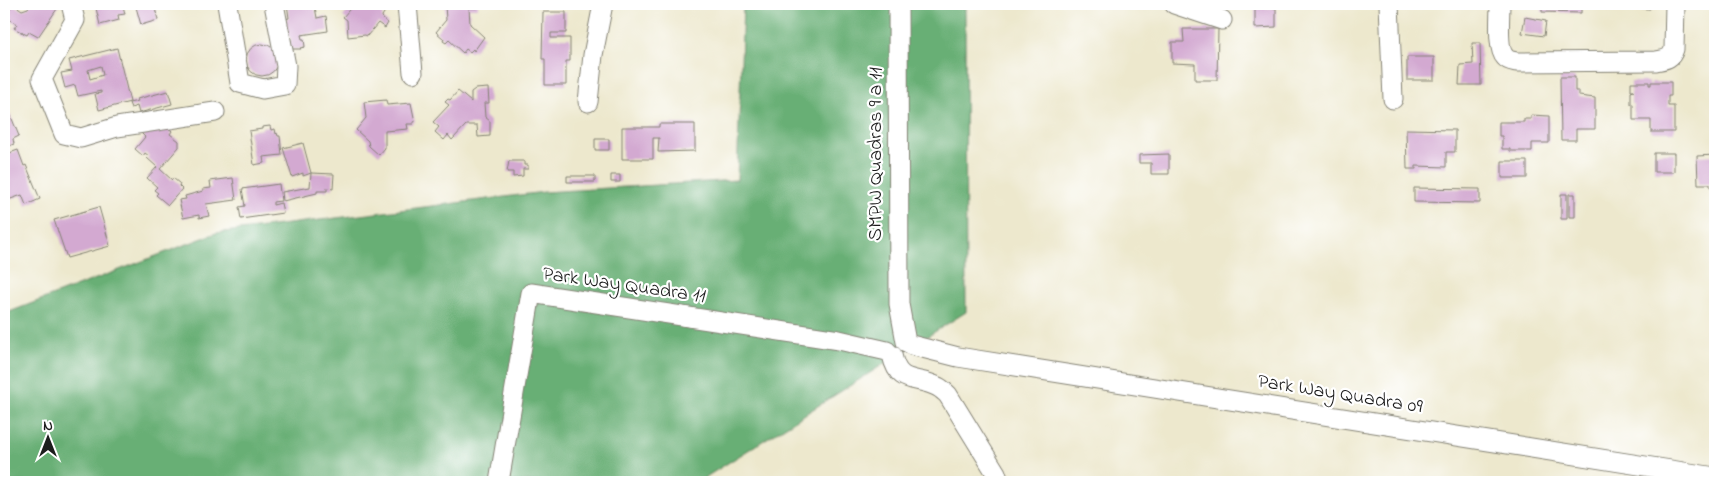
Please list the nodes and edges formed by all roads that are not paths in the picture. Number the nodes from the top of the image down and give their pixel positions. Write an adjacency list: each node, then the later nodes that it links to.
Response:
1 (71, 4): 15 (street)
2 (227, 4): 3 (street)
3 (274, 4)
4 (407, 4): 12 (street)
5 (603, 4): 14 (street)
6 (898, 4): 16 (street, SMPW Quadras 9 a 11)
7 (1174, 4): 11 (street)
8 (1389, 4): 13 (street)
9 (1500, 4): 10 (street)
10 (1675, 4)
11 (1222, 20)
12 (413, 72)
13 (1393, 99)
14 (588, 102)
15 (215, 112)
16 (898, 347): 17 (street, Park Way Quadra 09); 18 (street, Park Way Quadra 11); 19 (street, SMPW Quadras 9 a 11)
17 (1715, 477)
18 (499, 482)
19 (999, 482)

